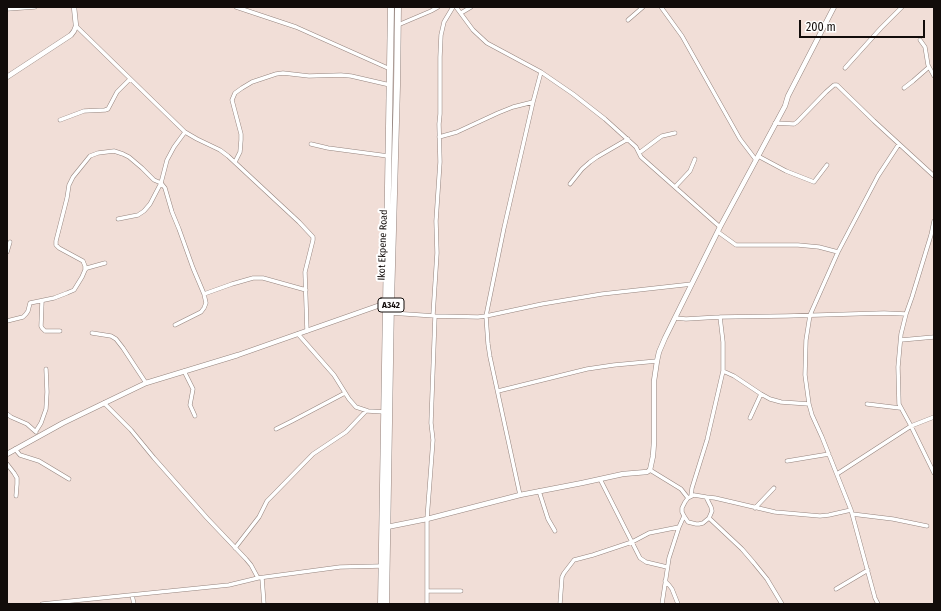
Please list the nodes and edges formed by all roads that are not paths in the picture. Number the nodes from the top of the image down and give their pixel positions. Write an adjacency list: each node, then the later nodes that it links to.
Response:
1 (34, 7): 14 (street)
2 (74, 7): 18 (street)
3 (236, 7): 22 (street)
4 (392, 7): 22 (highway, Ikot Ekpene Road / A342)
5 (398, 7): 17 (highway, Ikot Ekpene Road / A342)
6 (438, 7): 17 (street)
7 (453, 7): 34 (street)
8 (456, 7): 15 (street)
9 (471, 7): 15 (street)
10 (643, 7): 16 (street)
11 (661, 7): 40 (street)
12 (834, 7): 31 (street)
13 (902, 7): 21 (street)
14 (7, 9)
15 (461, 13): 23 (street)
16 (628, 20)
17 (398, 25): 62 (highway, Ikot Ekpene Road / A342)
18 (76, 26): 25 (street); 26 (street)
19 (920, 40): 20 (street)
20 (929, 67): 24 (street); 28 (street)
21 (845, 68)
22 (390, 69): 27 (highway, Ikot Ekpene Road / A342)
23 (541, 72): 29 (street); 35 (street)
24 (934, 76)
25 (7, 77)
26 (130, 79): 30 (street); 32 (street)
27 (390, 85): 39 (highway, Ikot Ekpene Road / A342); 42 (street)
28 (904, 88)
29 (533, 102): 34 (street); 66 (street)
30 (60, 120)
31 (776, 123): 37 (street); 40 (street)
32 (185, 132): 42 (street); 45 (street)
33 (675, 133): 38 (street)
34 (439, 137): 64 (street)
35 (628, 139): 38 (street); 46 (street)
36 (311, 144): 39 (street)
37 (899, 144): 44 (street); 54 (street)
38 (639, 153): 47 (street)
39 (388, 156): 61 (highway, Ikot Ekpene Road / A342)
40 (757, 158): 43 (street); 50 (street)
41 (695, 159): 47 (street)
42 (235, 162): 58 (street)
43 (826, 165)
44 (934, 176)
45 (161, 183): 48 (street); 56 (street); 59 (street)
46 (570, 184)
47 (675, 187): 50 (street)
48 (118, 219)
49 (934, 221): 63 (street)
50 (720, 227): 51 (street)
51 (718, 232): 54 (street); 57 (street)
52 (10, 242): 53 (street)
53 (7, 252)
54 (838, 252): 65 (street)
55 (105, 263): 56 (street)
56 (85, 270): 60 (street)
57 (692, 284): 66 (street); 68 (street)
58 (306, 290): 59 (street); 72 (street)
59 (204, 294): 70 (street)
60 (42, 301): 69 (street); 71 (street)
61 (386, 304): 72 (street); 90 (highway, Ikot Ekpene Road / A342)
62 (391, 313): 64 (street); 90 (highway, Ikot Ekpene Road / A342)
63 (906, 314): 65 (street); 76 (street)
64 (434, 315): 66 (street); 119 (street)
65 (810, 315): 67 (street); 86 (street)
66 (486, 316): 82 (street)
67 (720, 317): 68 (street); 80 (street)
68 (675, 318): 77 (street)
69 (7, 321)
70 (175, 325)
71 (60, 331)
72 (307, 331): 74 (street)
73 (92, 332): 81 (street)
74 (298, 334): 79 (street); 83 (street)
75 (934, 336): 76 (street)
76 (901, 340): 88 (street)
77 (657, 361): 82 (street); 104 (street)
78 (46, 368): 97 (street)
79 (184, 371): 81 (street); 92 (street)
80 (723, 371): 84 (street); 113 (street)
81 (146, 384): 85 (street)
82 (498, 391): 111 (street)
83 (345, 393): 89 (street); 96 (street)
84 (761, 394): 86 (street); 94 (street)
85 (104, 403): 98 (street); 125 (street)
86 (809, 404): 101 (street)
87 (867, 404): 88 (street)
88 (900, 408): 95 (street)
89 (366, 411): 90 (street); 125 (street)
90 (387, 412): 121 (highway, Ikot Ekpene Road / A342); 126 (highway, Ikot Ekpene Road / A342)
91 (7, 414): 97 (street)
92 (194, 416)
93 (934, 417): 95 (street)
94 (750, 418)
95 (911, 426): 105 (street); 106 (street)
96 (276, 429)
97 (36, 431): 98 (street)
98 (40, 436): 99 (street)
99 (15, 449): 100 (street); 107 (street)
100 (8, 453)
101 (829, 454): 102 (street); 106 (street)
102 (787, 461)
103 (7, 464): 112 (street)
104 (650, 470): 108 (street); 113 (street)
105 (934, 473)
106 (837, 474): 116 (street)
107 (69, 479)
108 (600, 479): 110 (street); 124 (street)
109 (774, 488): 115 (street)
110 (539, 491): 111 (street); 123 (street)
111 (520, 495): 119 (street)
112 (16, 496)
113 (689, 497): 114 (street); 117 (street)
114 (706, 497): 115 (street); 118 (street)
115 (755, 508): 116 (street)
116 (852, 512): 120 (street); 128 (street)
117 (684, 516): 118 (street); 122 (street)
118 (709, 518): 145 (street)
119 (428, 519): 121 (street); 132 (street)
120 (927, 526)
121 (387, 527): 126 (highway, Ikot Ekpene Road / A342)
122 (679, 527): 124 (street); 127 (street)
123 (555, 531)
124 (632, 542): 127 (street); 142 (street)
125 (235, 548): 129 (street)
126 (384, 566): 129 (street); 139 (highway, Ikot Ekpene Road / A342); 140 (highway, Ikot Ekpene Road / A342)
127 (668, 567): 130 (street)
128 (868, 570): 131 (street); 146 (street)
129 (260, 578): 134 (street); 138 (street)
130 (665, 581): 143 (street); 144 (street)
131 (836, 589)
132 (428, 591): 133 (street); 141 (street)
133 (461, 591)
134 (132, 595): 135 (street); 137 (street)
135 (89, 602): 136 (street)
136 (42, 604)
137 (134, 604)
138 (264, 604)
139 (381, 604)
140 (386, 604)
141 (427, 604)
142 (560, 604)
143 (662, 604)
144 (678, 604)
145 (782, 604)
146 (878, 604)

